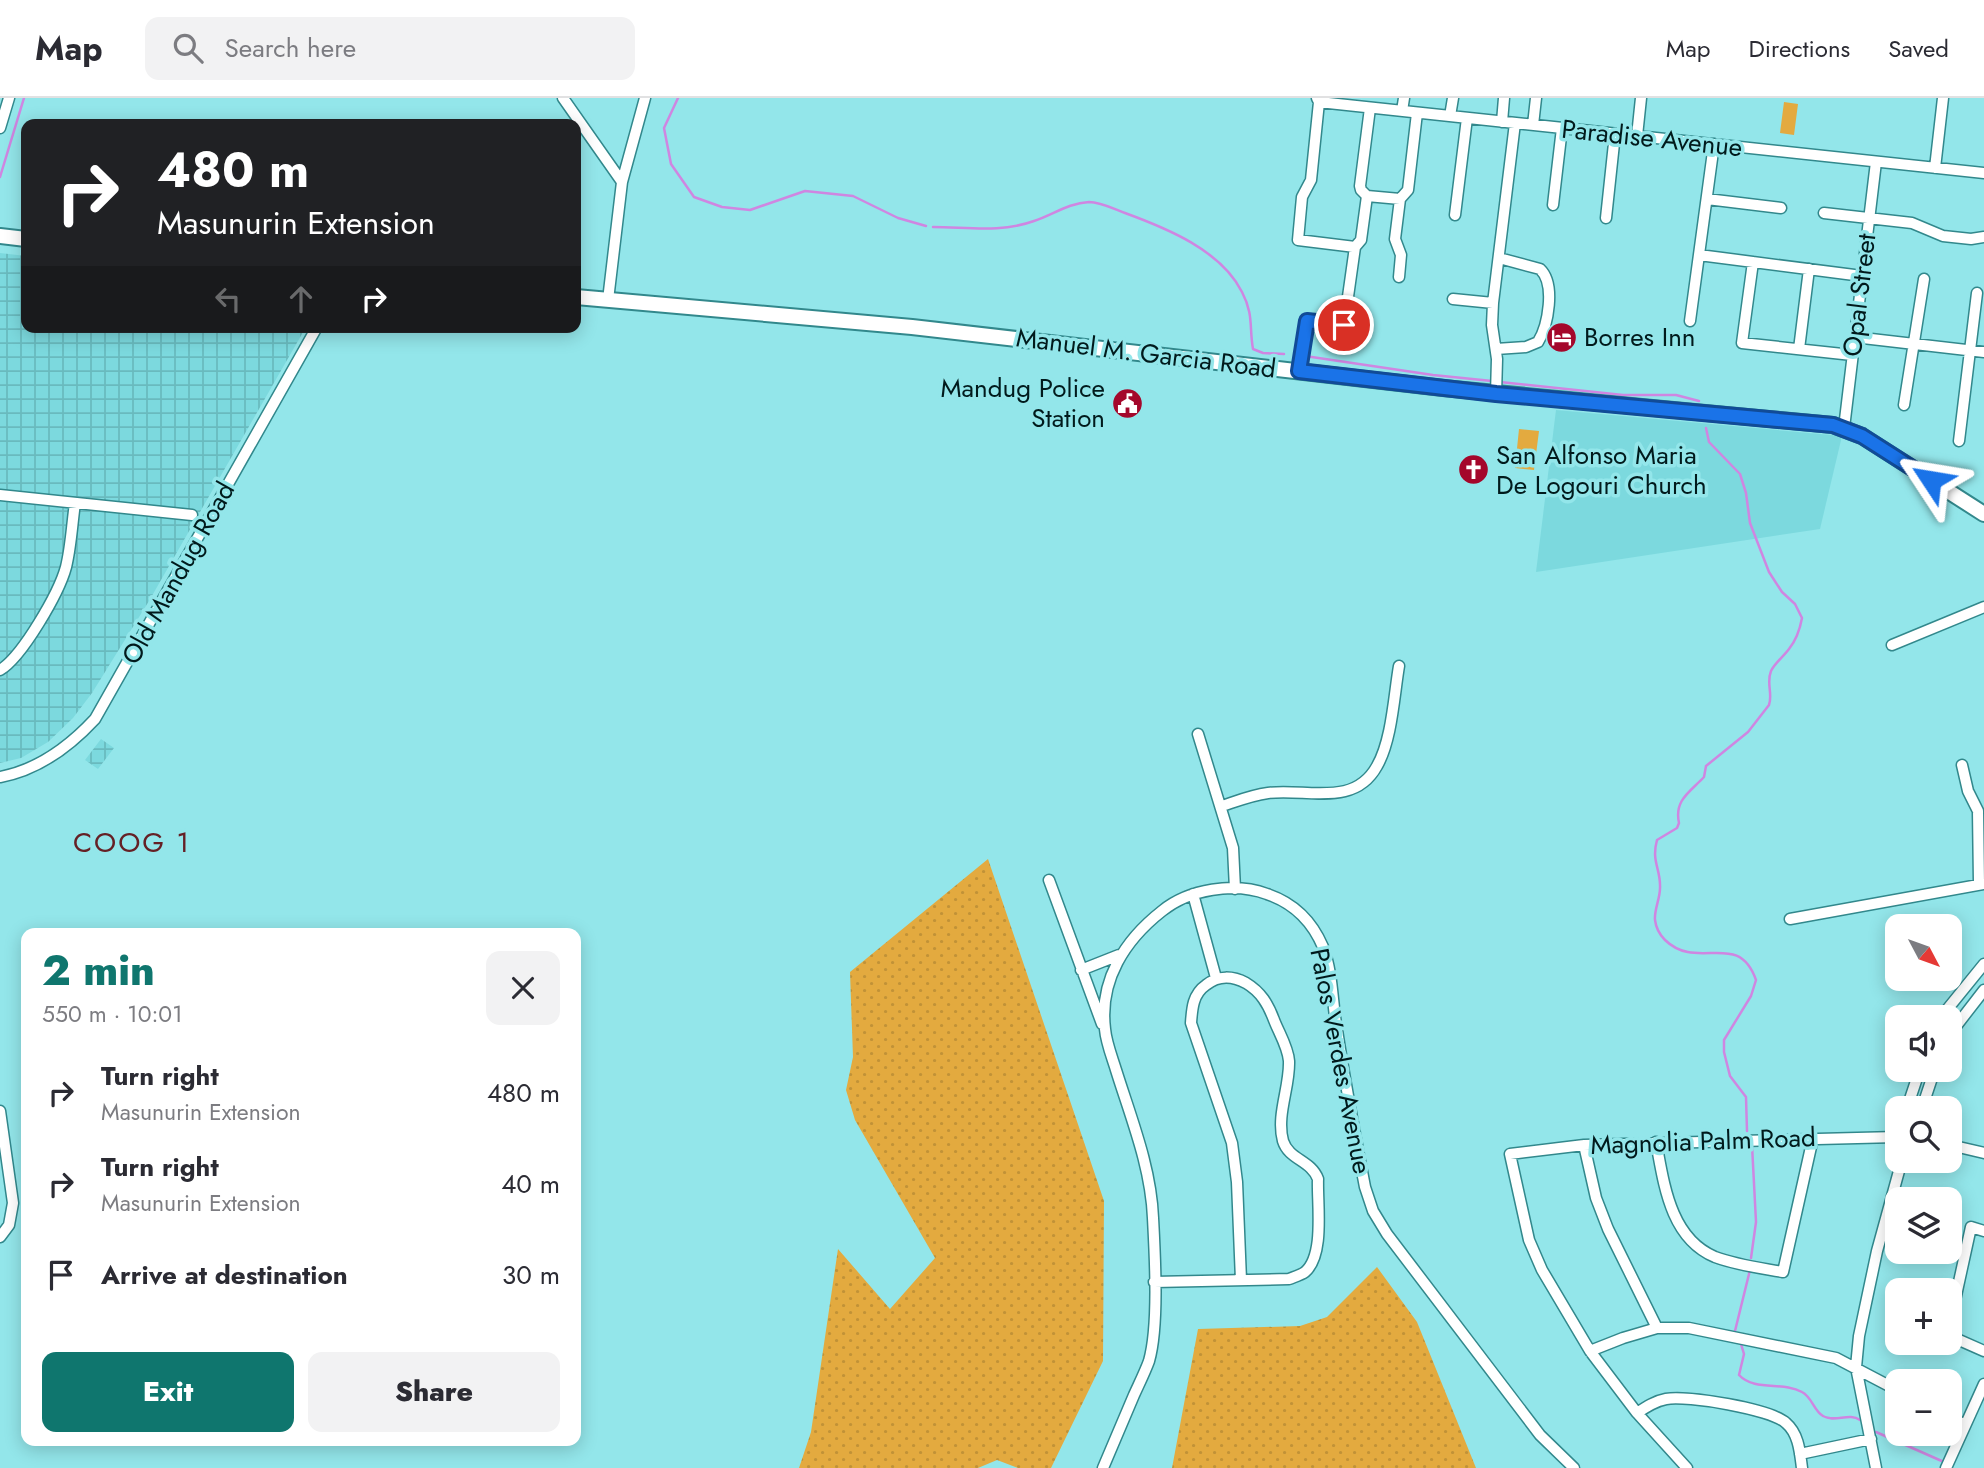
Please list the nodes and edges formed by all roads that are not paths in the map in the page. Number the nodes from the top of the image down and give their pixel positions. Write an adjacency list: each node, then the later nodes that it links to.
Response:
1 (9, 98): 22 (street)
2 (563, 98): 17 (street)
3 (645, 98): 30 (street)
4 (1404, 98): 13 (street)
5 (1453, 98): 15 (street)
6 (1504, 98): 18 (street)
7 (1535, 98): 21 (street)
8 (1641, 98): 25 (street)
9 (1943, 98): 28 (street)
10 (1318, 100): 11 (street, Paradise Avenue); 43 (street)
11 (1354, 102): 12 (street, Paradise Avenue)
12 (1370, 108): 13 (street, Paradise Avenue); 31 (street)
13 (1402, 111): 14 (street, Paradise Avenue)
14 (1417, 113): 15 (street, Paradise Avenue); 32 (street)
15 (1451, 116): 16 (street, Paradise Avenue)
16 (1466, 118): 18 (street, Paradise Avenue); 37 (street)
17 (578, 119)
18 (1502, 122): 19 (street, Paradise Avenue)
19 (1516, 123): 21 (street, Paradise Avenue); 45 (street)
20 (581, 124): 30 (street)
21 (1533, 125): 23 (street, Paradise Avenue)
22 (0, 128)
23 (1562, 128): 24 (street, Paradise Avenue); 34 (street)
24 (1615, 134): 25 (street, Paradise Avenue); 38 (street)
25 (1637, 136): 26 (street, Paradise Avenue)
26 (1714, 144): 27 (street, Paradise Avenue); 33 (street)
27 (1876, 162): 28 (street, Paradise Avenue); 39 (street, Opal Street)
28 (1936, 168): 29 (street, Paradise Avenue)
29 (1984, 173)
30 (622, 182): 54 (street)
31 (1367, 195): 32 (street); 43 (street)
32 (1399, 199): 49 (street)
33 (1707, 199): 35 (street); 44 (street)
34 (1553, 205)
35 (1782, 208)
36 (1824, 213): 39 (street)
37 (1455, 215)
38 (1606, 218)
39 (1868, 219): 41 (street); 48 (street, Opal Street)
40 (0, 236): 42 (main road)
41 (1984, 237)
42 (21, 238)
43 (1355, 247): 65 (street)
44 (1699, 255): 46 (street); 56 (street)
45 (1499, 258): 55 (street); 60 (street)
46 (1753, 262): 47 (street); 61 (street)
47 (1809, 269): 48 (street); 61 (street)
48 (1861, 276): 58 (street, Opal Street)
49 (1399, 277)
50 (1924, 279): 59 (street)
51 (1977, 293): 62 (street)
52 (581, 297): 54 (main road, Manuel M. Garcia Road)
53 (1453, 299): 55 (street)
54 (608, 300): 65 (main road, Manuel M. Garcia Road)
55 (1493, 303): 60 (street)
56 (1690, 321)
57 (314, 333): 80 (street, Old Mandug Road)
58 (1854, 337): 59 (street); 64 (street, Opal Street)
59 (1914, 344): 62 (street); 67 (street)
60 (1496, 349): 66 (street)
61 (1799, 349): 64 (street)
62 (1970, 350): 63 (street); 69 (street)
63 (1984, 352)
64 (1852, 355): 68 (street, Opal Street)
65 (1299, 371): 66 (main road, Manuel M. Garcia Road)
66 (1496, 394): 68 (main road, Manuel M. Garcia Road)
67 (1904, 405)
68 (1844, 428): 72 (main road, Manuel M. Garcia Road)
69 (1959, 441)
70 (0, 495): 71 (street)
71 (75, 503): 73 (street); 77 (street)
72 (1984, 514)
73 (192, 515)
74 (1984, 607): 75 (street)
75 (1892, 645)
76 (1399, 666): 81 (street)
77 (0, 670)
78 (1198, 734): 81 (street)
79 (1962, 765): 83 (street)
80 (0, 777)
81 (1222, 806): 84 (street)
82 (1049, 880): 89 (street)
83 (1981, 883): 86 (street)
84 (1235, 889): 85 (street, Palos Verdes Avenue); 121 (street, Palos Verdes Avenue)
85 (1193, 894): 87 (street, Palos Verdes Avenue); 90 (street)
86 (1790, 919)
87 (1119, 955): 89 (street); 94 (street, Palos Verdes Avenue)
88 (1984, 964): 92 (street)
89 (1081, 970): 94 (street)
90 (1216, 978): 106 (street); 106 (street)
91 (1984, 990): 93 (street)
92 (1951, 1005)
93 (1962, 1018)
94 (1105, 1030): 107 (street, Palos Verdes Avenue)
95 (0, 1111): 104 (street)
96 (1885, 1137): 97 (street, Magnolia Palm Road)
97 (1813, 1138): 98 (street, Magnolia Palm Road); 98 (street)
98 (1656, 1142): 99 (street, Magnolia Palm Road)
99 (1584, 1144): 108 (street); 110 (street, Magnolia Palm Road)
100 (1962, 1148): 101 (street)
101 (1984, 1153)
102 (1897, 1173): 112 (street)
103 (1984, 1231): 105 (street)
104 (0, 1237)
105 (1960, 1278)
106 (1241, 1280): 107 (street)
107 (1154, 1282): 120 (street, Palos Verdes Avenue)
108 (1657, 1328): 110 (street); 112 (street)
109 (1962, 1341): 111 (street)
110 (1590, 1351): 115 (street)
111 (1984, 1351)
112 (1856, 1367): 113 (street); 118 (street)
113 (1885, 1383)
114 (1984, 1384): 117 (street)
115 (1637, 1413): 119 (street); 122 (street)
116 (1962, 1423): 117 (street)
117 (1965, 1425): 125 (street)
118 (1871, 1439): 119 (street); 124 (street)
119 (1800, 1454): 123 (street)
120 (1103, 1468)
121 (1574, 1468)
122 (1687, 1468)
123 (1802, 1468)
124 (1876, 1468)
125 (1946, 1468)

